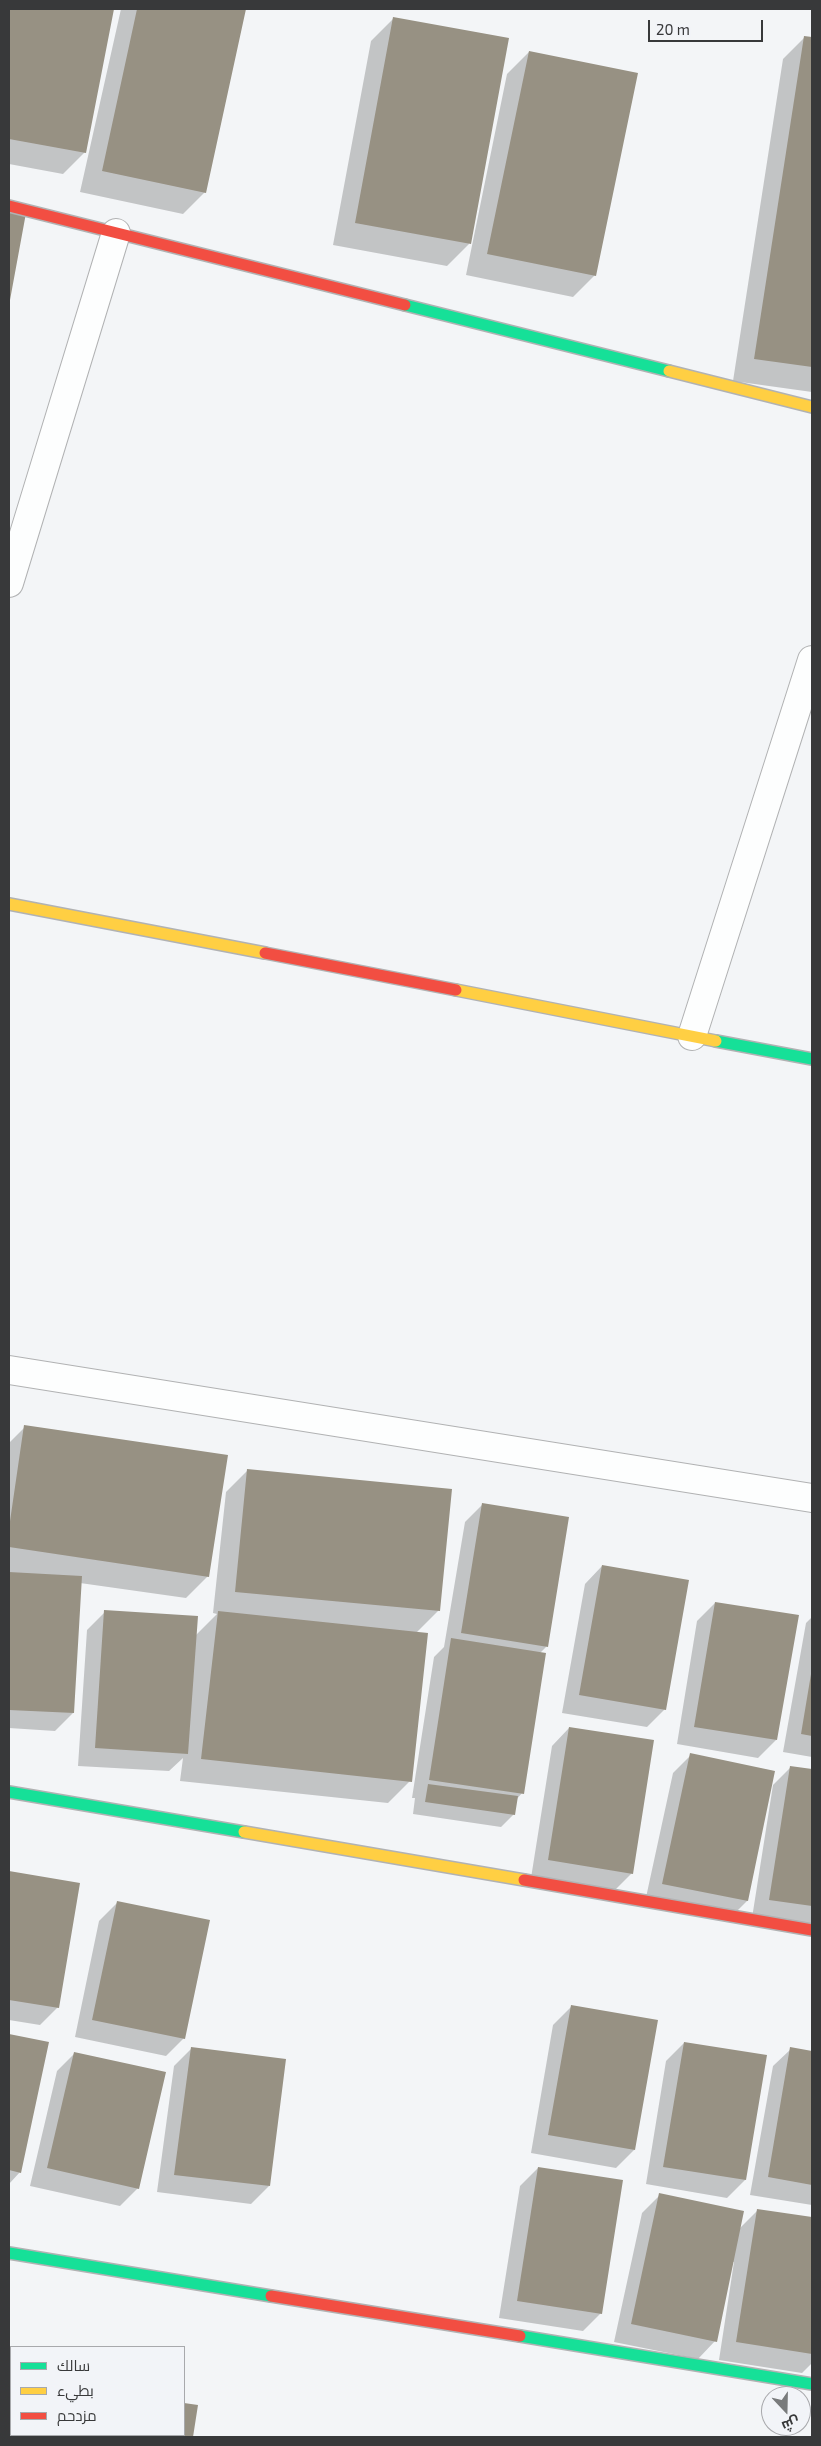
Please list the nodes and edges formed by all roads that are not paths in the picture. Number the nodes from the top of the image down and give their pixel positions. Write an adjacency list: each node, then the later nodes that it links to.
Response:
1 (9, 206): 2 (street)
2 (116, 232): 3 (street); 4 (street)
3 (812, 407)
4 (9, 583)
5 (812, 660): 7 (street)
6 (9, 904): 7 (street)
7 (692, 1036): 8 (street)
8 (812, 1059)
9 (9, 1370): 10 (street)
10 (812, 1498)
11 (9, 1792): 12 (street)
12 (812, 1930)
13 (9, 2253): 14 (street)
14 (812, 2384)

